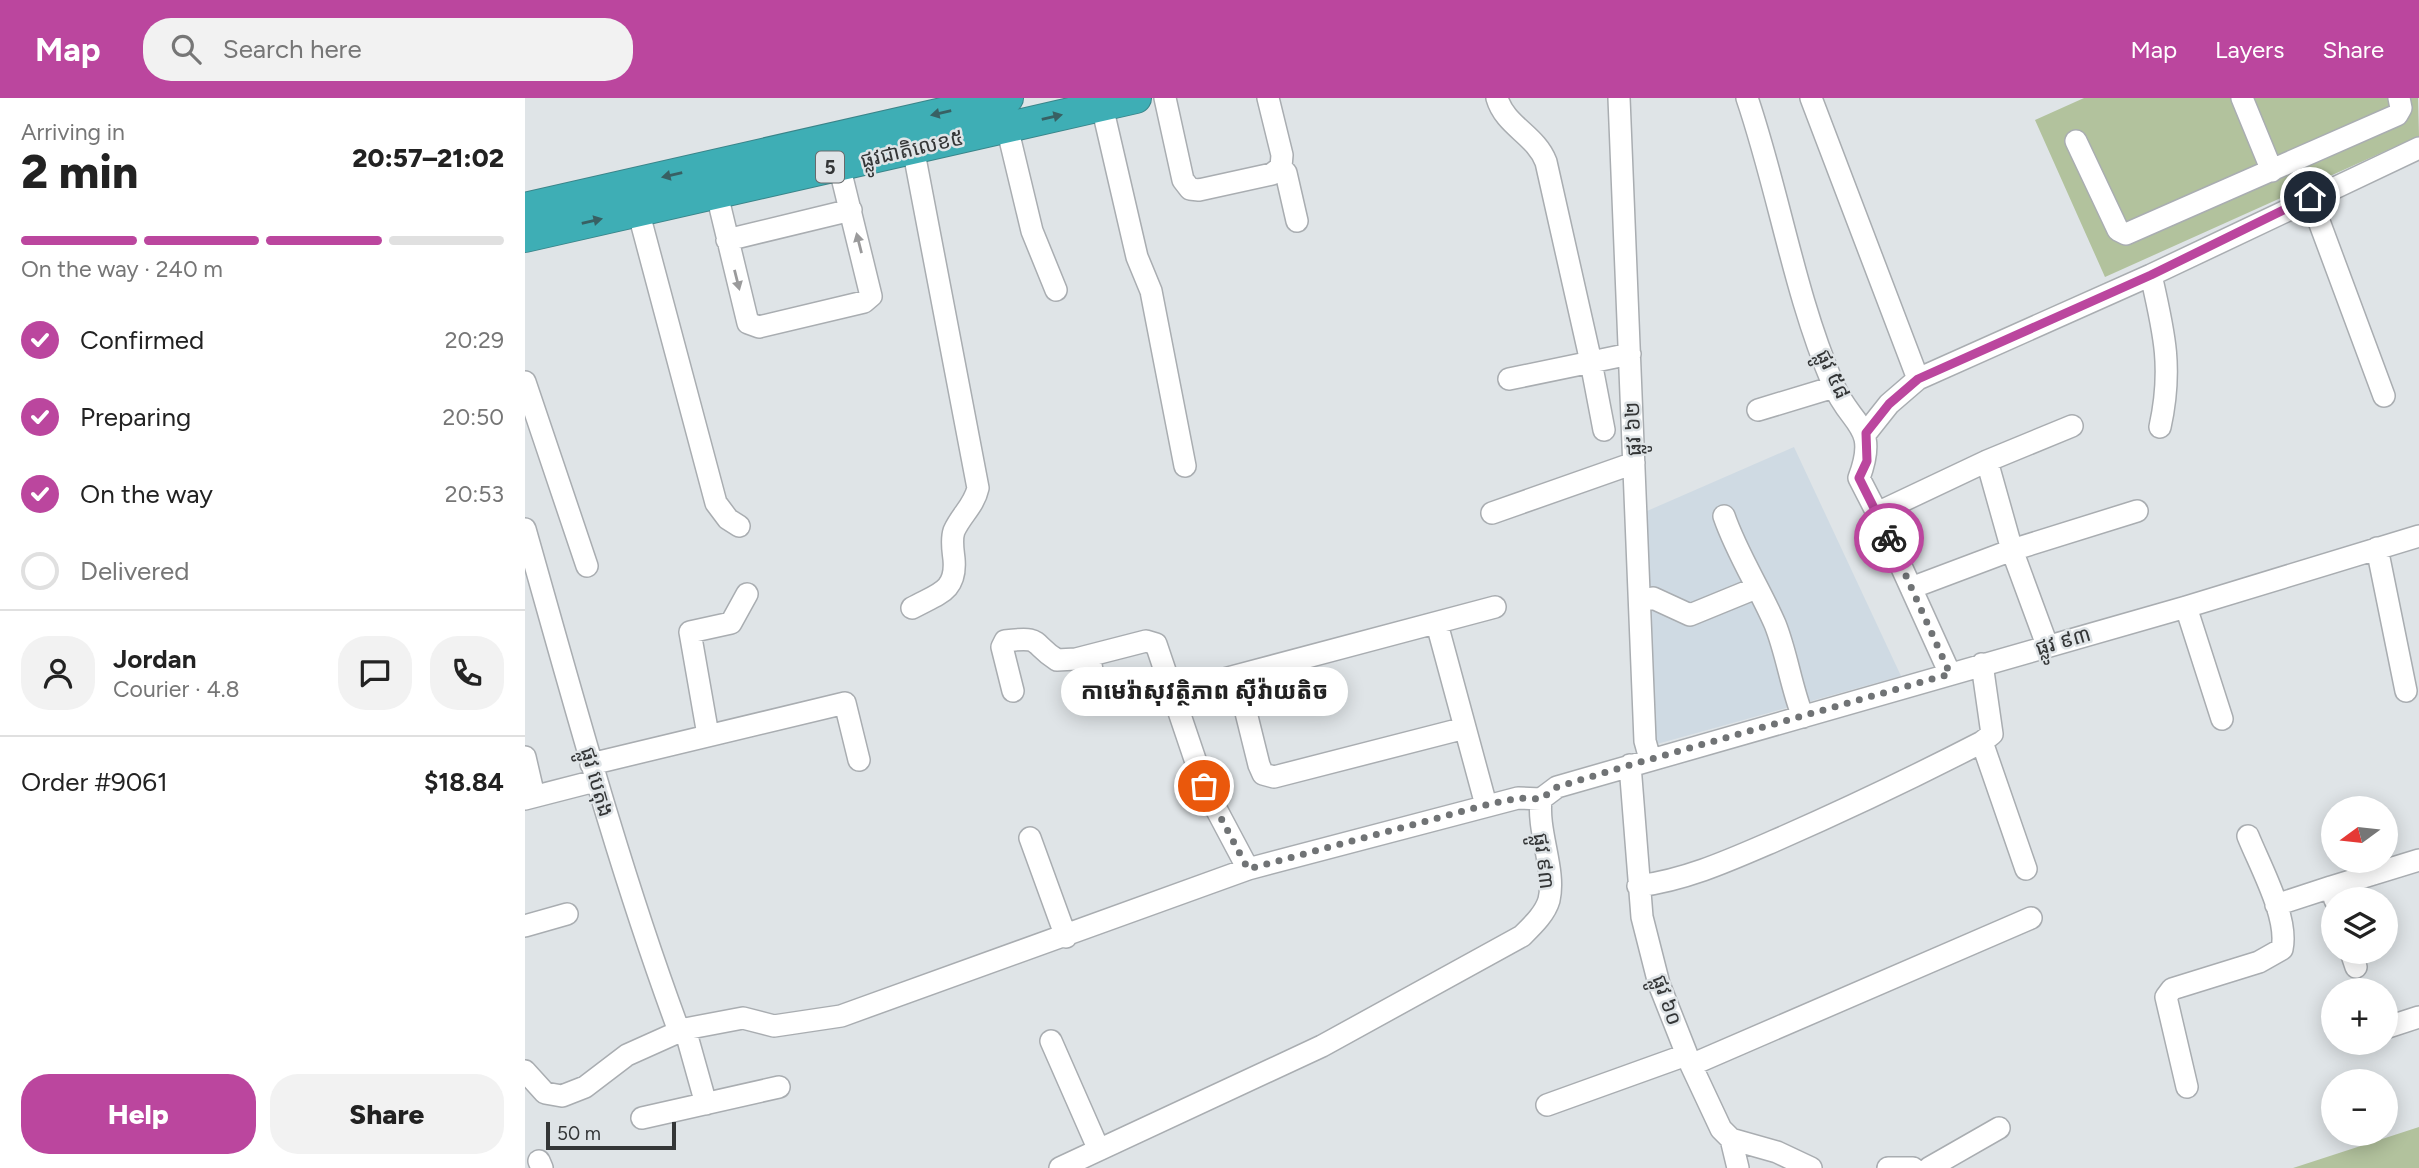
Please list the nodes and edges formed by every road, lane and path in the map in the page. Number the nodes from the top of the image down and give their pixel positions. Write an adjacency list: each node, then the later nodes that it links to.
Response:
1 (1136, 98): 10 (highway, ផ្លូវជាតិលេខ៥ / 5)
2 (1165, 98): 16 (street)
3 (1268, 98): 16 (street)
4 (1497, 98): 29 (street)
5 (1619, 98): 28 (street, ផ្លូវ ៦២)
6 (1748, 98): 33 (street, ផ្លូវ ៥៨)
7 (1811, 98): 31 (street)
8 (2242, 98): 17 (street)
9 (2399, 98): 17 (street)
10 (1102, 106): 11 (highway, ផ្លូវជាតិលេខ៥ / 5, one-way to 10); 43 (street)
11 (1008, 113): 12 (highway, ផ្លូវជាតិលេខ៥ / 5); 27 (street)
12 (911, 135): 15 (highway, ផ្លូវជាតិលេខ៥ / 5); 18 (highway, ផ្លូវជាតិលេខ៥ / 5); 60 (street)
13 (2076, 141): 17 (street)
14 (2419, 148): 20 (street)
15 (839, 165): 18 (highway, ផ្លូវជាតិលេខ៥ / 5); 22 (street)
16 (1281, 167): 23 (street)
17 (2272, 171)
18 (713, 179): 19 (highway, ផ្លូវជាតិលេខ៥ / 5); 25 (street)
19 (635, 197): 21 (highway, ផ្លូវជាតិលេខ៥ / 5); 24 (highway, ផ្លូវជាតិលេខ៥ / 5, one-way to 19); 48 (street)
20 (2310, 197): 26 (street); 34 (street)
21 (525, 208)
22 (851, 211): 25 (street); 25 (street, one-way to 22)
23 (1297, 221)
24 (525, 237)
25 (727, 240)
26 (2151, 275): 31 (street); 38 (street)
27 (1056, 290)
28 (1630, 355): 29 (street); 42 (street, ផ្លូវ ៦២)
29 (1591, 362): 30 (street); 39 (street)
30 (1509, 379)
31 (1918, 379): 40 (street)
32 (525, 382): 36 (street)
33 (1834, 387): 35 (street); 40 (street, ផ្លូវ ៥៨)
34 (2385, 396)
35 (1758, 410)
36 (531, 422): 53 (street)
37 (2072, 426): 41 (street)
38 (2160, 427)
39 (1604, 430)
40 (1866, 433): 46 (street)
41 (1987, 461): 46 (street); 52 (street)
42 (1634, 463): 45 (street); 57 (street, ផ្លូវ ៦២)
43 (1185, 466)
44 (2137, 512): 52 (street)
45 (1492, 513)
46 (1877, 513): 55 (street)
47 (1724, 516): 54 (street)
48 (739, 526)
49 (525, 530): 79 (street, ផ្លូវ បេតុង)
50 (2419, 536): 51 (street, ផ្លូវ ៩៣)
51 (2377, 548): 59 (street, ផ្លូវ ៩៣); 69 (street)
52 (2012, 550): 55 (street); 62 (street)
53 (587, 566)
54 (1756, 588): 57 (street); 71 (street)
55 (1911, 588): 65 (street)
56 (747, 594): 74 (street)
57 (1640, 601): 78 (street, ផ្លូវ ៦២)
58 (1495, 607): 61 (street)
59 (2186, 607): 62 (street, ផ្លូវ ៩៣); 72 (street)
60 (912, 608)
61 (1437, 624): 66 (street); 73 (street)
62 (2047, 645): 64 (street, ផ្លូវ ៩៣)
63 (1089, 656): 68 (street); 70 (street); 86 (street)
64 (1982, 664): 65 (street, ផ្លូវ ៩៣); 75 (street)
65 (1950, 674): 71 (street, ផ្លូវ ៩៣)
66 (1237, 676): 67 (street); 73 (street)
67 (1209, 683)
68 (1013, 691)
69 (2406, 691)
70 (1098, 698)
71 (1803, 717): 78 (street, ផ្លូវ ៩៣)
72 (2222, 719)
73 (1465, 728): 82 (street)
74 (708, 735): 77 (street); 79 (street)
75 (1982, 742): 87 (street); 88 (street)
76 (525, 757): 80 (street)
77 (859, 760)
78 (1640, 762): 81 (street, ផ្លូវ ៩៣); 88 (street, ផ្លូវ ៦០)
79 (593, 772): 80 (street); 98 (street, ផ្លូវ បេតុង)
80 (530, 797)
81 (1541, 799): 82 (street); 109 (street, ផ្លូវ ៩៣)
82 (1486, 805): 86 (street)
83 (2248, 836): 91 (street)
84 (1030, 838): 95 (street)
85 (2419, 860): 89 (street)
86 (1248, 869): 95 (street)
87 (2026, 869)
88 (1638, 886): 100 (street, ផ្លូវ ៦០)
89 (2349, 887)
90 (2321, 896): 91 (street)
91 (2276, 905): 103 (street)
92 (567, 915): 94 (street)
93 (2031, 918): 100 (street)
94 (525, 926)
95 (1066, 937): 98 (street)
96 (2419, 1017): 97 (street)
97 (2398, 1024)
98 (682, 1030): 101 (street); 104 (street, ផ្លូវ បេតុង)
99 (1051, 1041): 109 (street)
100 (1689, 1060): 105 (street); 108 (street, ផ្លូវ ៦០)
101 (525, 1071)
102 (779, 1087): 104 (street)
103 (2187, 1087)
104 (706, 1104): 106 (street)
105 (1547, 1105)
106 (642, 1118)
107 (1999, 1128): 115 (street)
108 (1731, 1139): 111 (street, ផ្លូវ ៦០); 112 (street)
109 (1098, 1148): 110 (street, ផ្លូវ ៩៣)
110 (1069, 1165)
111 (1738, 1168)
112 (1811, 1168)
113 (1888, 1168): 114 (street)
114 (1913, 1168)
115 (1929, 1168)

